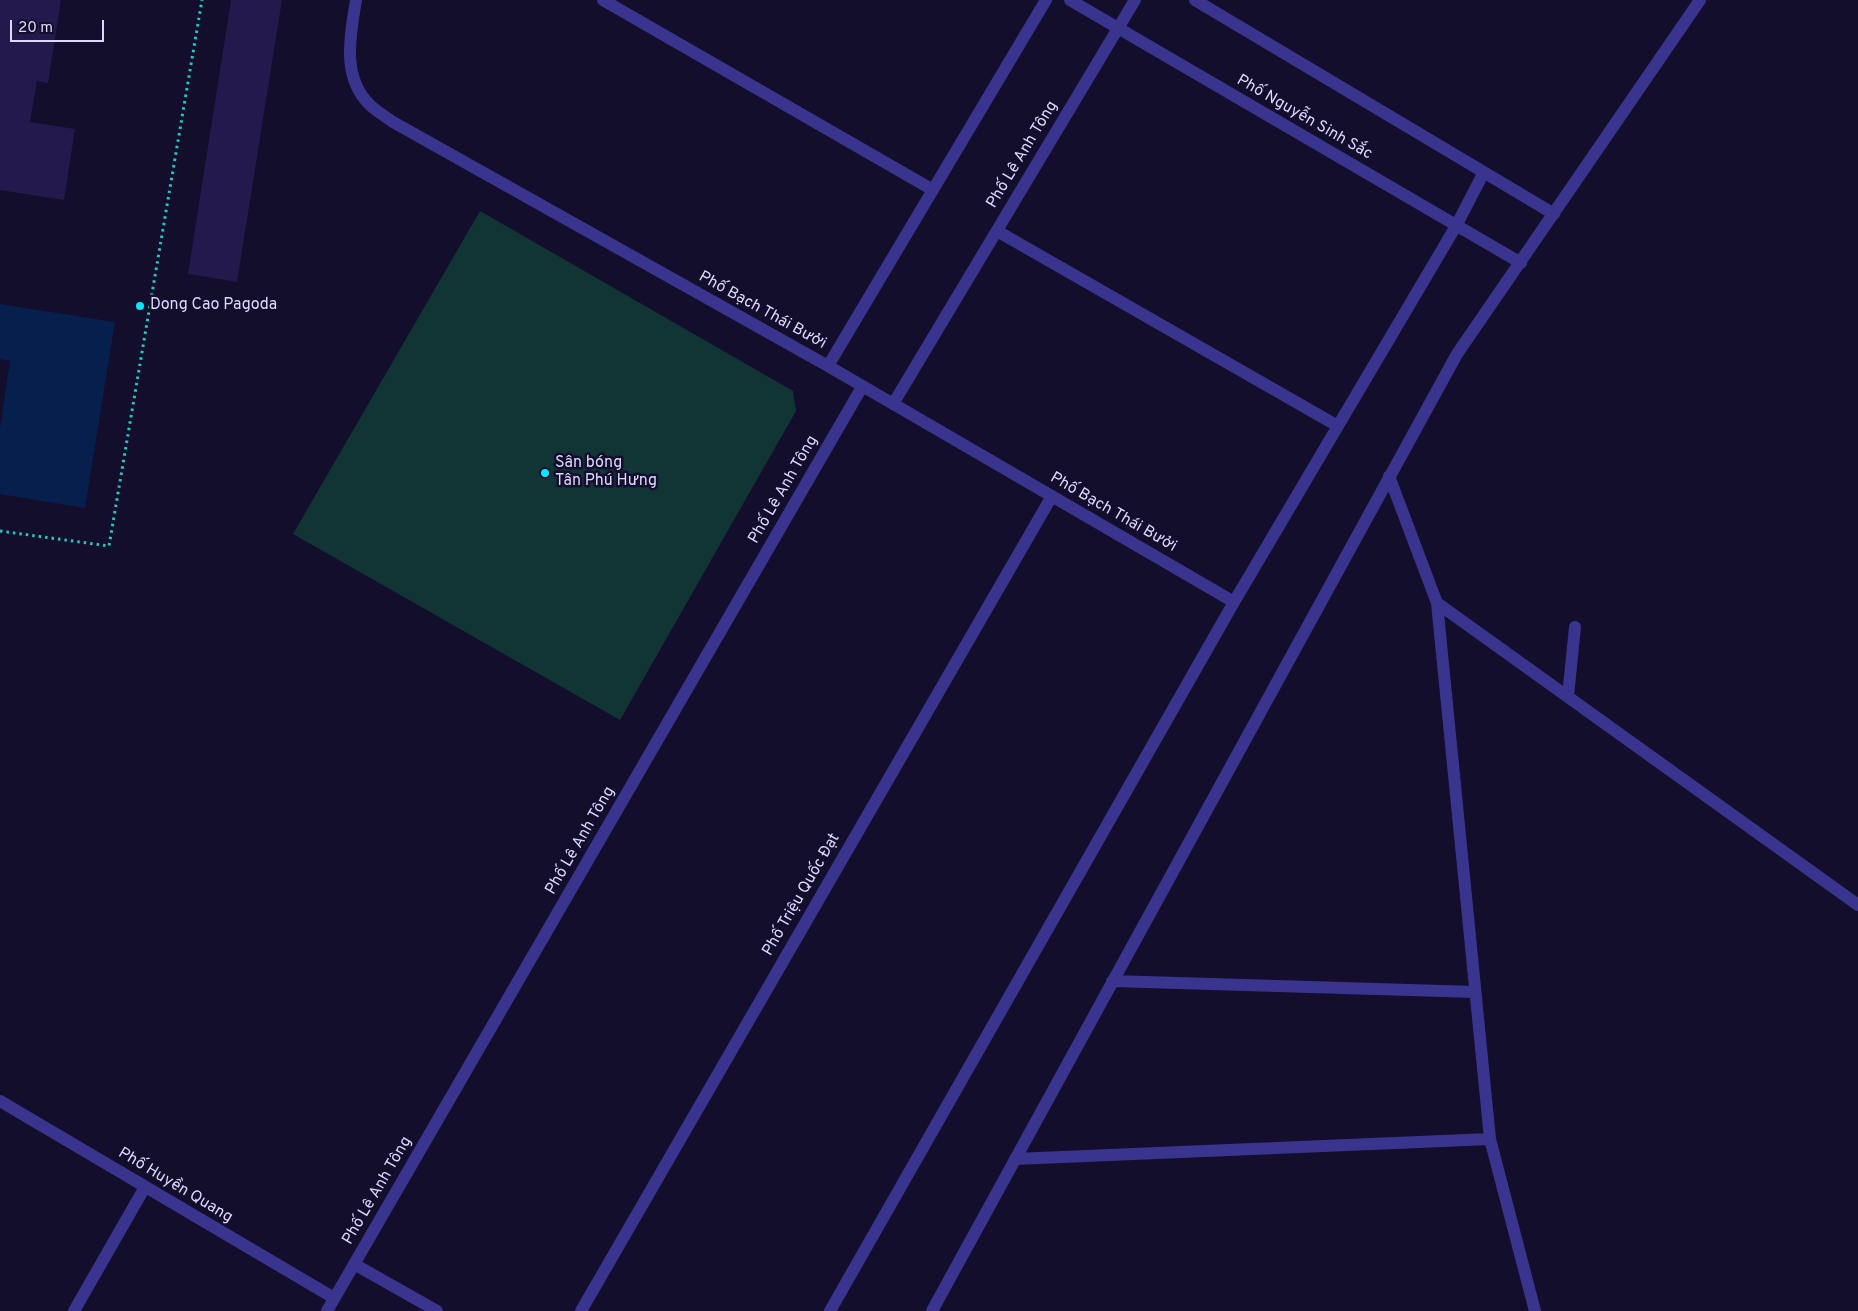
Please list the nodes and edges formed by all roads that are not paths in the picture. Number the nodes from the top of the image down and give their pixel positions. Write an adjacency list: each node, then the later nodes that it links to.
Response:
1 (356, 0): 15 (street, Phố Bạch Thái Bưởi)
2 (603, 0): 10 (street)
3 (1046, 0): 10 (street)
4 (1070, 0): 8 (street, Phố Nguyễn Sinh Sắc)
5 (1135, 0): 8 (street, Phố Lê Anh Tông)
6 (1195, 0): 9 (street)
7 (1700, 0): 11 (street)
8 (1118, 28): 12 (street, Phố Nguyễn Sinh Sắc); 13 (street, Phố Lê Anh Tông)
9 (1484, 172): 11 (street); 12 (street)
10 (932, 190): 15 (street)
11 (1554, 214): 14 (street)
12 (1456, 226): 14 (street, Phố Nguyễn Sinh Sắc); 18 (street)
13 (997, 230): 17 (street, Phố Lê Anh Tông); 18 (street)
14 (1521, 264): 19 (street)
15 (828, 366): 16 (street, Phố Bạch Thái Bưởi)
16 (862, 387): 17 (street, Phố Bạch Thái Bưởi); 32 (street, Phố Lê Anh Tông)
17 (893, 404): 20 (street, Phố Bạch Thái Bưởi)
18 (1336, 425): 21 (street)
19 (1388, 476): 22 (street); 26 (street)
20 (1052, 496): 21 (street, Phố Bạch Thái Bưởi); 37 (street, Phố Triệu Quốc Đạt)
21 (1234, 602): 38 (street)
22 (1436, 603): 24 (street); 27 (street)
23 (1575, 627): 24 (street)
24 (1568, 696): 25 (street)
25 (1858, 905)
26 (1112, 981): 27 (street); 30 (street)
27 (1475, 992): 29 (street)
28 (0, 1101): 31 (street, Phố Huyền Quang)
29 (1490, 1139): 30 (street); 40 (street)
30 (1015, 1159): 39 (street)
31 (145, 1186): 33 (street, Phố Huyền Quang); 34 (street)
32 (354, 1264): 33 (street, Phố Lê Anh Tông); 36 (street)
33 (334, 1298): 35 (street, Phố Lê Anh Tông)
34 (74, 1311)
35 (327, 1311)
36 (437, 1311)
37 (581, 1311)
38 (830, 1311)
39 (932, 1311)
40 (1535, 1311)

